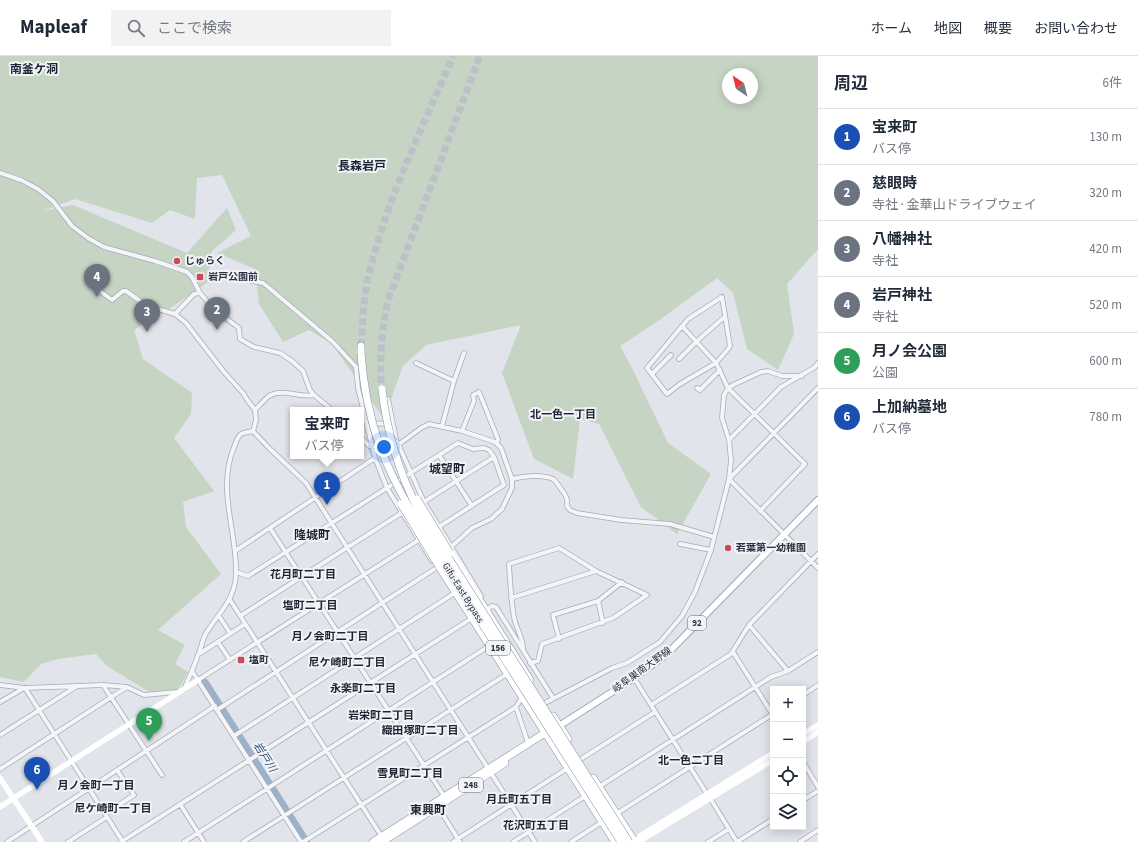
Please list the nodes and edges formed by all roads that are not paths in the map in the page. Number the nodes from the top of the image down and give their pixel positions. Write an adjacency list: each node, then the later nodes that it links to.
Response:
1 (0, 173): 4 (street)
2 (252, 281): 27 (street)
3 (100, 291): 5 (street)
4 (200, 293): 5 (street); 24 (street)
5 (175, 314): 28 (street)
6 (725, 318): 7 (street); 8 (street); 14 (street)
7 (682, 326): 8 (street); 17 (street)
8 (696, 342): 12 (street); 14 (street)
9 (361, 350): 42 (highway, Gifu-East Bypass / 156, bridge)
10 (464, 353): 19 (street)
11 (671, 355): 17 (street)
12 (679, 359)
13 (416, 363): 19 (street)
14 (716, 363): 16 (street); 17 (street)
15 (818, 363): 18 (street)
16 (720, 370): 21 (street); 22 (street)
17 (652, 374)
18 (802, 376): 22 (street); 30 (street)
19 (454, 381): 33 (street)
20 (382, 386): 46 (highway, Gifu-East Bypass / 156, bridge)
21 (697, 388)
22 (728, 388): 30 (street); 38 (street)
23 (818, 388): 36 (street)
24 (314, 395): 26 (street); 28 (street)
25 (388, 399): 32 (street)
26 (328, 407)
27 (363, 407)
28 (255, 410): 34 (street)
29 (364, 411): 31 (street)
30 (755, 415): 36 (street); 38 (street)
31 (367, 423): 32 (street); 41 (street)
32 (392, 424): 40 (street)
33 (442, 426): 35 (street); 40 (street)
34 (253, 431): 52 (street); 68 (street)
35 (462, 431): 39 (street); 39 (street)
36 (774, 433): 49 (street); 56 (street)
37 (364, 440): 41 (street)
38 (729, 440): 49 (street)
39 (497, 443): 48 (street)
40 (398, 445): 47 (street)
41 (373, 446): 45 (street)
42 (381, 451): 72 (highway, 156, bridge); 212 (highway, Gifu-East Bypass / 156, bridge)
43 (439, 455): 44 (street); 47 (street); 50 (street)
44 (494, 456): 50 (street); 55 (street)
45 (375, 458): 51 (street); 52 (street)
46 (397, 462): 66 (highway, 156, bridge); 213 (highway, Gifu-East Bypass / 156, bridge)
47 (411, 472): 51 (street); 54 (street)
48 (512, 479): 62 (street); 66 (street)
49 (729, 479): 56 (street); 62 (street)
50 (457, 481): 54 (street); 55 (street)
51 (387, 488): 57 (street); 58 (street)
52 (316, 499): 58 (street); 60 (street)
53 (818, 500): 61 (main road, 岐阜巣南大野線 / 92)
54 (424, 502): 57 (street); 59 (street)
55 (472, 506): 59 (street)
56 (760, 511): 61 (street)
57 (401, 513): 63 (street); 65 (street)
58 (332, 524): 65 (street); 69 (street)
59 (440, 526): 63 (street); 66 (street)
60 (270, 528): 68 (street); 69 (street)
61 (785, 535): 71 (street); 111 (main road, 岐阜巣南大野線 / 92)
62 (714, 537): 67 (street)
63 (418, 540): 72 (street); 76 (street)
64 (680, 544): 67 (street)
65 (347, 548): 76 (street); 77 (street)
66 (451, 549): 72 (street); 85 (highway, 156)
67 (711, 550): 127 (street)
68 (235, 551): 75 (street)
69 (286, 552): 75 (street); 77 (street)
70 (818, 554): 71 (street)
71 (811, 561): 73 (street); 91 (street)
72 (438, 568): 79 (street); 84 (street); 88 (highway, 156)
73 (818, 568)
74 (596, 571): 78 (street); 80 (street); 80 (street)
75 (236, 572): 81 (street)
76 (364, 574): 83 (street); 84 (street)
77 (302, 576): 83 (street); 87 (street)
78 (622, 582): 82 (street); 89 (street)
79 (453, 594): 88 (street); 92 (street)
80 (511, 598): 99 (street)
81 (230, 600): 86 (street); 87 (street)
82 (598, 601): 89 (street); 95 (street)
83 (319, 603): 93 (street); 97 (street)
84 (382, 603): 92 (street); 93 (street)
85 (486, 610): 88 (street); 99 (street); 129 (highway, 156)
86 (218, 616): 94 (street); 103 (street)
87 (240, 616): 90 (street)
88 (472, 619): 98 (highway, 156); 102 (street)
89 (603, 622): 95 (street)
90 (245, 624): 94 (street); 97 (street)
91 (749, 625): 100 (street); 107 (street)
92 (399, 629): 102 (street); 104 (street)
93 (338, 632): 104 (street); 109 (street)
94 (230, 633): 96 (street)
95 (559, 638): 106 (street)
96 (218, 642): 103 (street); 105 (street)
97 (257, 642): 105 (street); 109 (street)
98 (489, 646): 110 (highway, 156); 113 (street)
99 (523, 651): 106 (street)
100 (733, 652): 119 (street); 130 (street)
101 (818, 652): 107 (street)
102 (416, 654): 113 (street); 114 (street)
103 (198, 655): 108 (street)
104 (354, 658): 114 (street); 125 (street)
105 (230, 660): 112 (street)
106 (530, 663): 127 (street)
107 (788, 670): 119 (street)
108 (192, 671): 112 (street); 122 (street)
109 (276, 671): 125 (street); 132 (street)
110 (507, 674): 126 (highway, 156); 134 (street)
111 (634, 678): 130 (street); 142 (main road, 岐阜巣南大野線 / 92)
112 (198, 680): 122 (street); 132 (street)
113 (433, 682): 134 (street); 136 (street)
114 (371, 683): 136 (street); 139 (street)
115 (0, 685): 120 (street)
116 (103, 685): 117 (street); 121 (street); 124 (street)
117 (78, 686): 120 (street); 133 (street)
118 (818, 686): 123 (street)
119 (755, 687): 135 (street); 151 (street)
120 (25, 688): 128 (street); 133 (street)
121 (127, 688): 122 (street); 124 (street)
122 (182, 691): 140 (street)
123 (806, 693)
124 (112, 697): 140 (street); 145 (street)
125 (293, 697): 139 (street); 148 (street)
126 (522, 697): 131 (street); 146 (highway, 156)
127 (553, 698): 129 (street)
128 (0, 702)
129 (545, 703): 142 (highway, 156)
130 (651, 705): 137 (street)
131 (516, 707): 149 (street); 153 (street)
132 (216, 708): 148 (street); 155 (street)
133 (38, 710): 145 (street); 147 (street)
134 (451, 710): 149 (street); 150 (street)
135 (770, 710)
136 (389, 711): 150 (street); 154 (street)
137 (655, 712): 151 (street); 157 (street)
138 (770, 716): 162 (street)
139 (309, 722): 154 (street); 158 (street)
140 (130, 725): 155 (street); 159 (street)
141 (818, 725): 143 (street)
142 (559, 726): 146 (highway, 248); 157 (highway, 156)
143 (806, 732)
144 (818, 732): 152 (street)
145 (54, 734): 159 (street); 165 (street)
146 (546, 734): 153 (highway, 248); 164 (highway, 156); 167 (highway, 248)
147 (0, 735)
148 (234, 735): 158 (street)
149 (468, 736): 161 (street); 167 (street)
150 (406, 738): 161 (street); 169 (street)
151 (673, 740): 162 (street); 174 (street)
152 (806, 740)
153 (528, 743): 167 (highway, 248)
154 (327, 750): 169 (street); 173 (street)
155 (146, 751): 166 (street); 168 (street)
156 (770, 755): 178 (street)
157 (580, 759): 174 (highway, 156)
158 (249, 760): 173 (street); 181 (street)
159 (72, 762): 172 (street); 179 (street)
160 (770, 762): 178 (street)
161 (424, 765): 176 (street); 182 (street)
162 (691, 767): 178 (street); 186 (street)
163 (806, 767): 171 (street)
164 (568, 768): 177 (highway, 156); 183 (street)
165 (0, 769)
166 (117, 770): 172 (street); 188 (street)
167 (489, 770): 176 (highway, 248); 183 (street); 185 (highway, 248)
168 (162, 775)
169 (344, 777): 182 (street); 187 (street)
170 (0, 778): 179 (street)
171 (818, 787)
172 (89, 788): 188 (street); 191 (street)
173 (268, 788): 187 (street); 195 (street)
174 (599, 788): 177 (street); 186 (highway, 156)
175 (818, 791): 180 (street)
176 (444, 796): 196 (highway, 248)
177 (586, 796): 190 (highway, 156); 194 (street)
178 (708, 796): 192 (street); 214 (street)
179 (13, 798): 184 (street); 191 (street)
180 (806, 798)
181 (180, 804): 195 (street); 201 (street)
182 (362, 804): 196 (street); 205 (street)
183 (511, 804): 194 (street); 197 (street)
184 (0, 807)
185 (438, 807): 196 (highway, 248); 197 (street)
186 (616, 814): 214 (highway, 156)
187 (285, 815): 204 (street); 205 (street)
188 (106, 816): 200 (street); 201 (street)
189 (770, 821): 216 (street)
190 (602, 822): 210 (street); 211 (highway, 156)
191 (31, 826): 198 (street); 199 (street)
192 (729, 829): 215 (street); 216 (street)
193 (818, 830): 217 (street)
194 (529, 832): 208 (street); 209 (street)
195 (198, 833): 202 (street); 203 (street)
196 (384, 840): 206 (highway, 248)
197 (459, 840): 207 (street)
198 (7, 842)
199 (42, 842)
200 (68, 842)
201 (122, 842)
202 (184, 842)
203 (204, 842)
204 (243, 842)
205 (302, 842)
206 (373, 842)
207 (453, 842)
208 (513, 842)
209 (535, 842)
210 (570, 842)
211 (615, 842)
212 (621, 842)
213 (629, 842)
214 (636, 842)
215 (708, 842)
216 (737, 842)
217 (800, 842)

